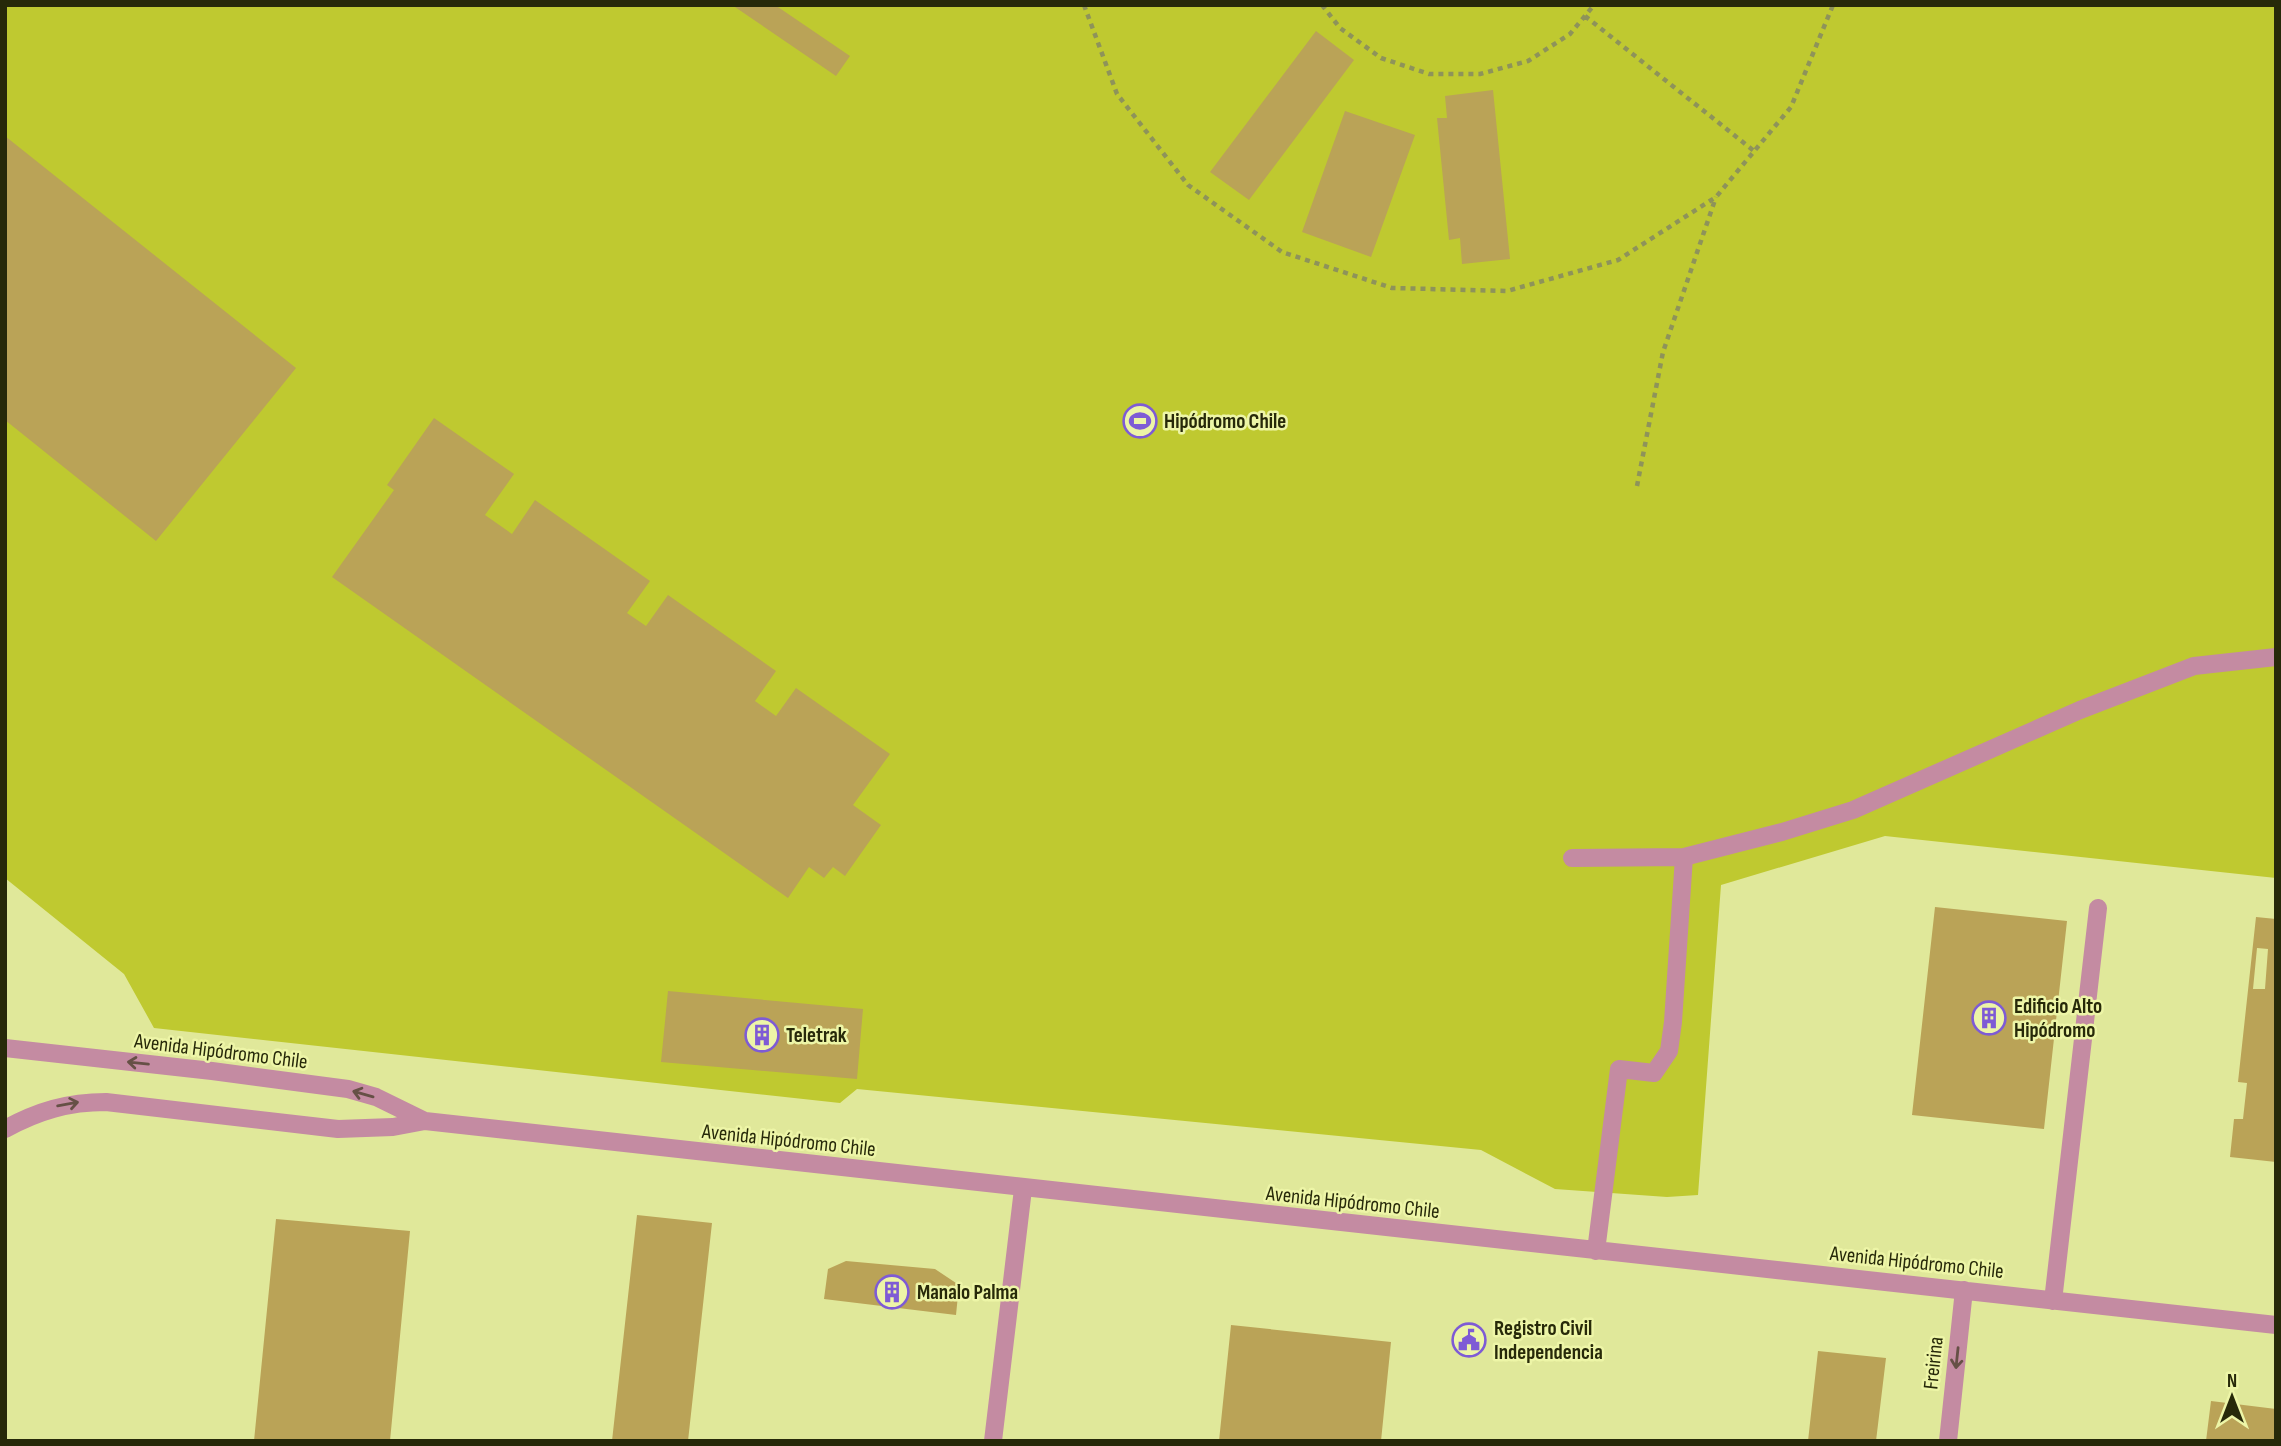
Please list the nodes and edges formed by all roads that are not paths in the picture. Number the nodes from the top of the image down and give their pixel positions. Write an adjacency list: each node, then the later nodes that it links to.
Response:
1 (2276, 657): 2 (street)
2 (1684, 857): 3 (street); 9 (street)
3 (1573, 858)
4 (2098, 908): 11 (street)
5 (5, 1048): 6 (street, Avenida Hipódromo Chile, one-way to 5)
6 (425, 1121): 7 (street, Avenida Hipódromo Chile, one-way to 6); 8 (street, Avenida Hipódromo Chile)
7 (5, 1129)
8 (1023, 1189): 9 (street, Avenida Hipódromo Chile); 13 (street)
9 (1596, 1251): 10 (street, Avenida Hipódromo Chile)
10 (1964, 1290): 11 (street, Avenida Hipódromo Chile); 14 (street, Freirina, one-way to 14)
11 (2053, 1301): 12 (street, Avenida Hipódromo Chile)
12 (2276, 1325)
13 (993, 1441)
14 (1948, 1441)

